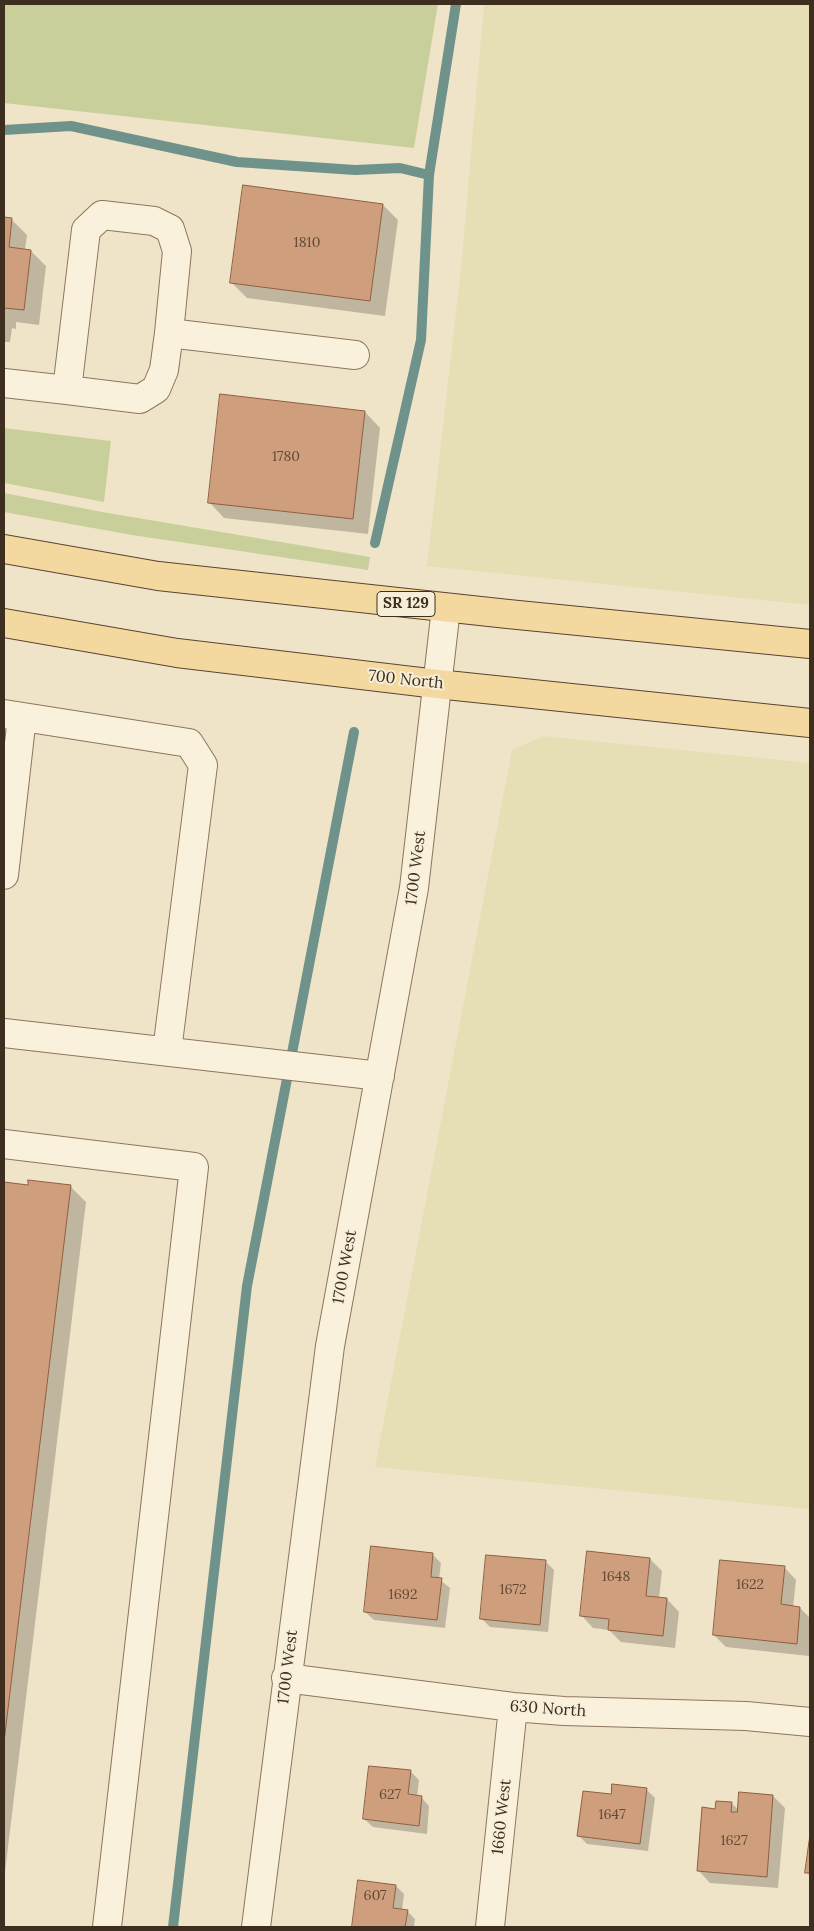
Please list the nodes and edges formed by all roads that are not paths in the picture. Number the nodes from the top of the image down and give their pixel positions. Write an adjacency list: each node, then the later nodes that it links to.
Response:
1 (170, 333): 2 (street); 4 (street); 4 (street)
2 (355, 354)
3 (4, 383): 4 (street)
4 (68, 390)
5 (4, 549): 6 (main road, SR 129)
6 (446, 608): 8 (main road, SR 129); 9 (street, 1700 West)
7 (4, 623): 9 (main road, 700 North)
8 (810, 644)
9 (437, 684): 11 (main road, 700 North); 15 (street, 1700 West)
10 (13, 716): 12 (street); 14 (street)
11 (810, 723)
12 (4, 875)
13 (4, 1033): 14 (street)
14 (167, 1051): 15 (street)
15 (380, 1076): 17 (street, 1700 West)
16 (4, 1144): 20 (street)
17 (286, 1678): 18 (street, 630 North); 21 (street, 1700 West)
18 (513, 1707): 19 (street, 630 North); 22 (street, 1660 West)
19 (810, 1722)
20 (107, 1927)
21 (256, 1927)
22 (490, 1927)

